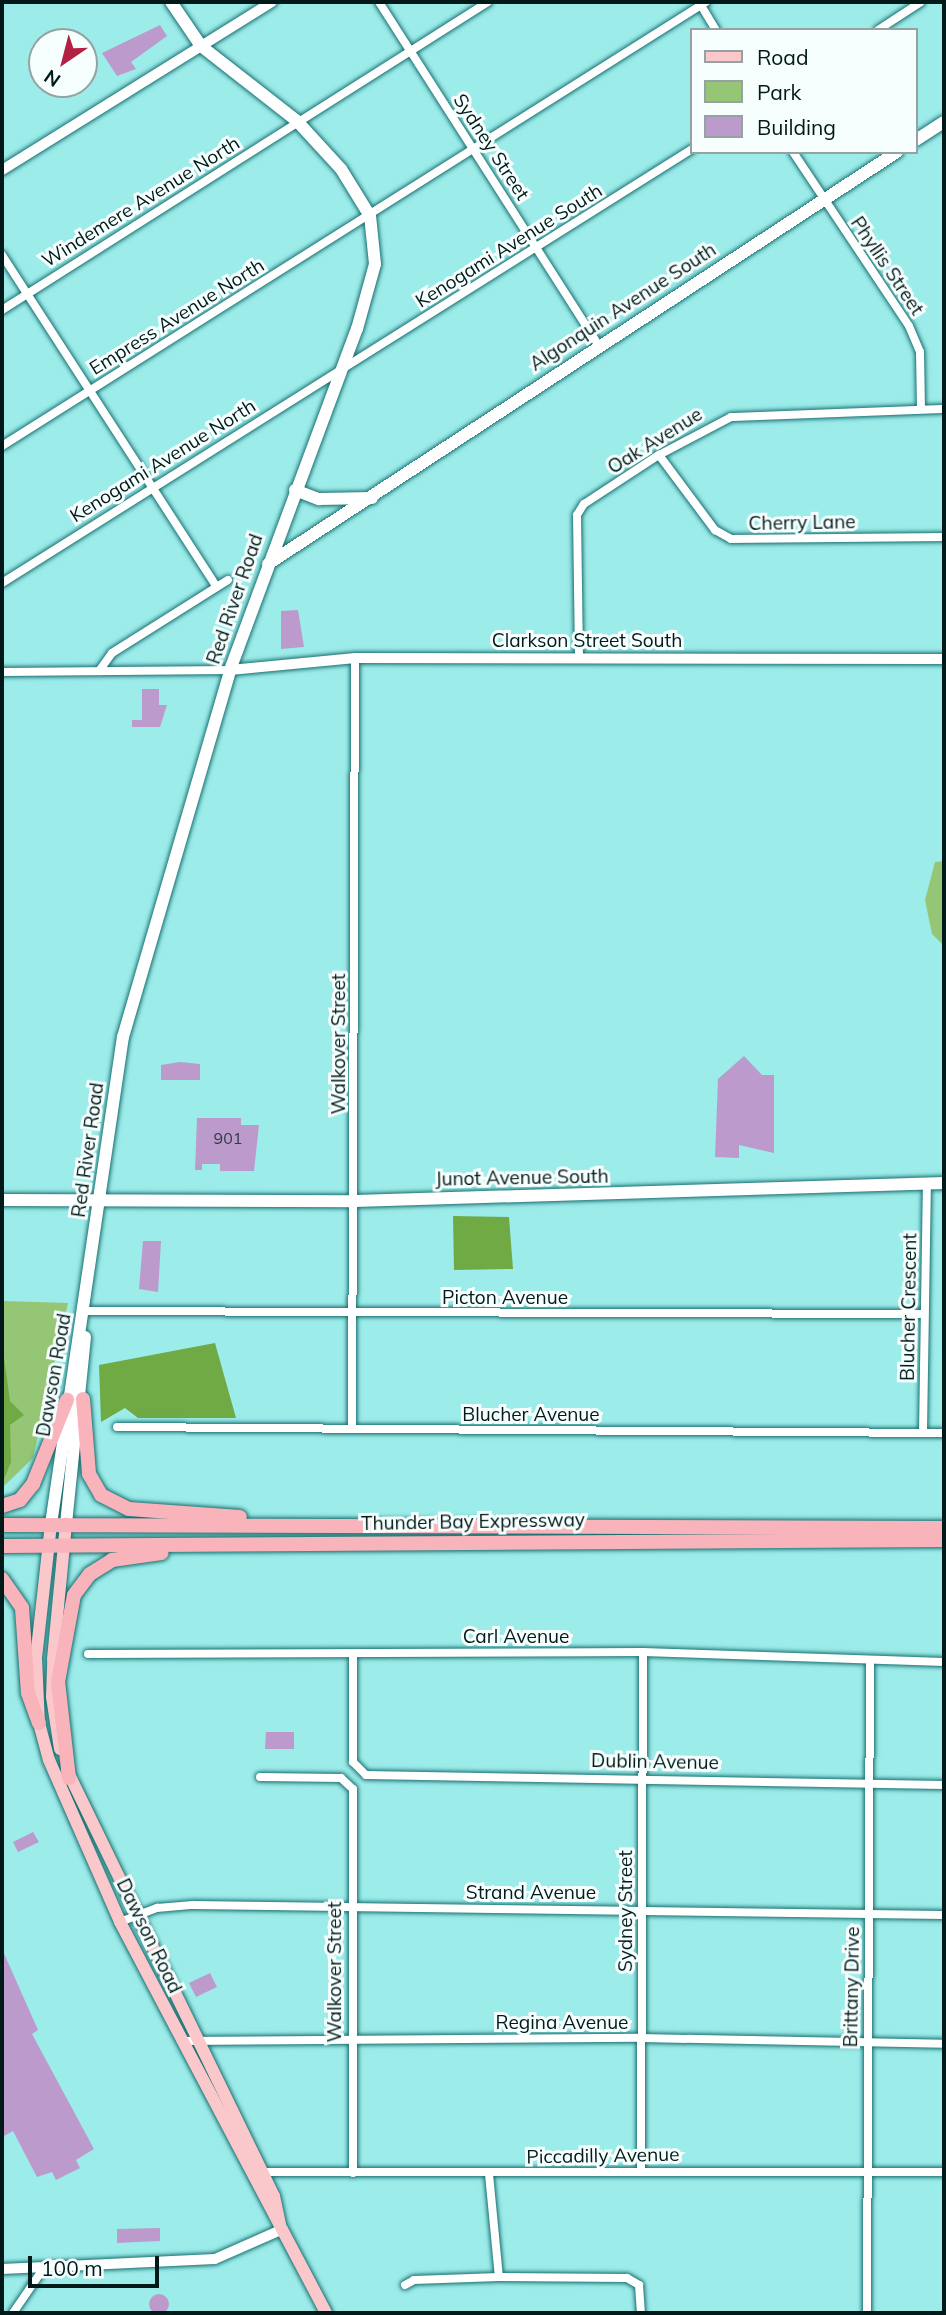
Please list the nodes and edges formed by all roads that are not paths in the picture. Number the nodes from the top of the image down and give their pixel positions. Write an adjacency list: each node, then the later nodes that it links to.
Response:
1 (171, 2): 9 (main road)
2 (272, 2): 9 (street)
3 (379, 2): 10 (street, Sydney Street)
4 (488, 2): 10 (street, Windemere Avenue North)
5 (921, 2): 8 (street)
6 (702, 3): 7 (street); 14 (street, Empress Avenue North)
7 (715, 28)
8 (881, 28)
9 (201, 46): 11 (main road); 18 (street)
10 (410, 51): 11 (street, Windemere Avenue North); 14 (street, Sydney Street)
11 (297, 121): 20 (main road); 23 (street, Windemere Avenue North)
12 (944, 122): 13 (main road)
13 (918, 139)
14 (474, 150): 20 (street, Empress Avenue North); 21 (street, Sydney Street)
15 (690, 150): 21 (street, Kenogami Avenue South)
16 (794, 154): 19 (street, Phyllis Street)
17 (894, 154): 19 (main road, Algonquin Avenue South)
18 (2, 170)
19 (824, 200): 25 (main road, Algonquin Avenue South); 28 (street, Phyllis Street)
20 (370, 216): 26 (main road, Red River Road); 27 (street, Empress Avenue North)
21 (537, 249): 25 (street, Sydney Street); 26 (street, Kenogami Avenue South)
22 (2, 255): 23 (street)
23 (26, 294): 24 (street, Windemere Avenue North); 27 (street)
24 (2, 310)
25 (598, 344): 34 (main road, Algonquin Avenue South)
26 (342, 367): 32 (street, Kenogami Avenue North); 33 (main road, Red River Road)
27 (90, 389): 30 (street, Empress Avenue North); 32 (street)
28 (922, 409): 29 (street, Oak Avenue); 31 (street, Oak Avenue)
29 (944, 409)
30 (2, 446)
31 (659, 454): 35 (street, Cherry Lane); 41 (street, Oak Avenue)
32 (151, 487): 38 (street, Kenogami Avenue North); 39 (street)
33 (295, 491): 34 (main road); 36 (main road, Red River Road)
34 (372, 498): 36 (main road, Algonquin Avenue South)
35 (944, 537)
36 (268, 564): 43 (main road, Red River Road)
37 (228, 580): 39 (street)
38 (2, 583)
39 (215, 584): 44 (street)
40 (355, 658): 41 (street, Clarkson Street South); 43 (street, Clarkson Street South); 50 (street, Walkover Street)
41 (579, 658): 42 (street, Clarkson Street South)
42 (944, 659)
43 (230, 670): 44 (street); 48 (main road, Red River Road)
44 (99, 671): 45 (street)
45 (2, 672)
46 (927, 1182): 47 (main road, Junot Avenue South); 50 (main road, Junot Avenue South); 54 (street, Blucher Crescent)
47 (944, 1183)
48 (100, 1199): 49 (main road, Junot Avenue South); 50 (main road, Junot Avenue South); 51 (main road, Red River Road)
49 (2, 1200)
50 (355, 1201): 53 (street, Walkover Street)
51 (88, 1292): 52 (main road, Dawson Road); 55 (main road, Dawson Road)
52 (87, 1311): 53 (street, Picton Avenue); 55 (main road, Dawson Road)
53 (353, 1314): 54 (street, Picton Avenue); 57 (street, Walkover Street)
54 (924, 1314): 58 (street, Blucher Crescent)
55 (75, 1400): 60 (highway); 61 (highway); 62 (main road, Dawson Road); 63 (main road, Dawson Road)
56 (117, 1427): 57 (street, Blucher Avenue)
57 (352, 1429): 58 (street, Blucher Avenue)
58 (923, 1433): 59 (street, Blucher Avenue)
59 (944, 1433)
60 (2, 1506)
61 (276, 1523): 63 (highway, Thunder Bay Expressway); 65 (highway, Thunder Bay Expressway)
62 (51, 1524): 63 (highway, Thunder Bay Expressway); 64 (highway, Thunder Bay Expressway); 67 (main road, Dawson Road)
63 (66, 1524): 68 (main road, Dawson Road)
64 (2, 1525)
65 (944, 1528)
66 (944, 1540): 69 (highway, Thunder Bay Expressway)
67 (47, 1545): 68 (highway, Thunder Bay Expressway); 70 (highway, Thunder Bay Expressway); 77 (main road, Dawson Road)
68 (63, 1545): 69 (highway, Thunder Bay Expressway); 80 (main road, Dawson Road)
69 (267, 1545): 80 (highway)
70 (2, 1546)
71 (2, 1579): 77 (highway)
72 (643, 1652): 74 (street, Carl Avenue); 75 (street, Carl Avenue); 78 (street, Sydney Street)
73 (88, 1654): 74 (street, Carl Avenue)
74 (353, 1654): 78 (street, Dublin Avenue)
75 (870, 1661): 76 (street, Carl Avenue); 82 (street, Brittany Drive)
76 (944, 1662)
77 (40, 1723): 88 (main road, Dawson Road)
78 (643, 1776): 82 (street, Dublin Avenue); 83 (street, Sydney Street)
79 (260, 1777): 84 (street, Walkover Street)
80 (69, 1778): 86 (main road, Dawson Road)
81 (944, 1785): 82 (street, Dublin Avenue)
82 (870, 1786): 87 (street, Brittany Drive)
83 (642, 1908): 84 (street, Strand Avenue); 87 (street, Strand Avenue); 89 (street, Sydney Street)
84 (351, 1910): 86 (street, Strand Avenue); 92 (street, Walkover Street)
85 (944, 1915): 87 (street, Strand Avenue)
86 (133, 1916): 88 (street, Strand Avenue); 91 (main road, Dawson Road)
87 (869, 1916): 93 (street, Brittany Drive)
88 (120, 1922): 90 (main road, Dawson Road)
89 (641, 2038): 92 (street, Regina Avenue); 93 (street, Regina Avenue); 95 (street, Sydney Street)
90 (181, 2041): 91 (street, Regina Avenue); 101 (main road, Dawson Road)
91 (197, 2041): 92 (street, Regina Avenue); 97 (main road, Dawson Road)
92 (351, 2041): 99 (street, Walkover Street)
93 (867, 2044): 94 (street, Regina Avenue); 96 (street, Brittany Drive)
94 (944, 2044)
95 (641, 2169): 96 (street, Piccadilly Avenue); 100 (street, Piccadilly Avenue)
96 (869, 2171): 98 (street, Piccadilly Avenue); 109 (street, Brittany Drive)
97 (263, 2172): 99 (street, Piccadilly Avenue); 101 (main road, Dawson Road)
98 (944, 2172)
99 (353, 2173): 100 (street, Piccadilly Avenue)
100 (489, 2174): 104 (street)
101 (281, 2227): 103 (street); 107 (main road, Dawson Road)
102 (2, 2269): 103 (street)
103 (43, 2269): 106 (street)
104 (499, 2277): 105 (street); 108 (street)
105 (405, 2285)
106 (13, 2313)
107 (326, 2313)
108 (641, 2313)
109 (867, 2313)

